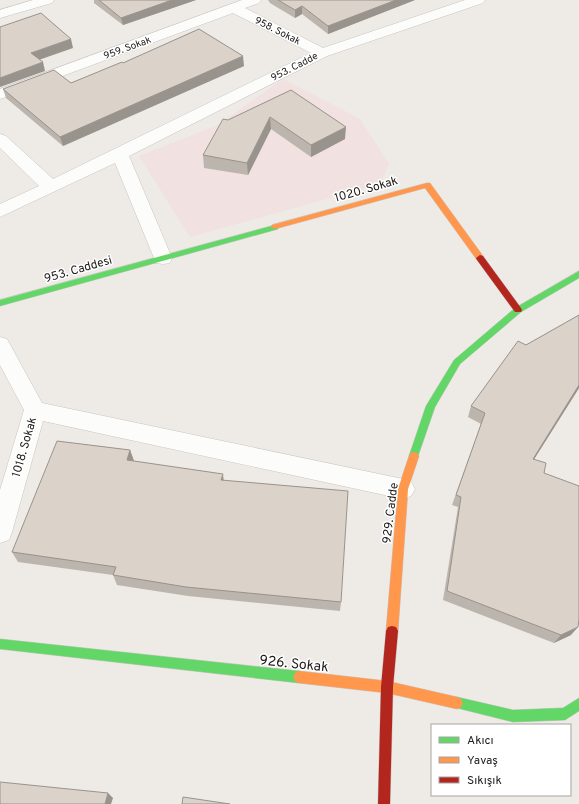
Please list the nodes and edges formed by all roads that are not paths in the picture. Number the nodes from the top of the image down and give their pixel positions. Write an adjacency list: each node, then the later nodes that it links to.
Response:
1 (47, 0): 5 (street)
2 (254, 0): 4 (street, 959. Sokak)
3 (478, 0): 6 (street, 953. Cadde)
4 (234, 8): 6 (street, 958. Sokak); 7 (street, 959. Sokak)
5 (0, 14)
6 (322, 53): 9 (street, 953. Cadde)
7 (0, 94)
8 (0, 139): 10 (street)
9 (120, 154): 10 (street, 953. Cadde); 12 (street)
10 (51, 187): 11 (street, 953. Cadde)
11 (0, 210)
12 (162, 258): 14 (street, 953. Caddesi); 15 (street, 1020. Sokak)
13 (579, 274): 15 (street, 929. Cadde)
14 (0, 303)
15 (518, 310): 18 (street, 929. Cadde)
16 (0, 345): 17 (street, 1018. Sokak)
17 (35, 410): 18 (street); 19 (street, 1018. Sokak)
18 (403, 489): 21 (street, 929. Cadde)
19 (0, 532)
20 (0, 644): 21 (street, 926. Sokak)
21 (387, 687): 22 (street, 926. Sokak); 23 (street, 929. Cadde)
22 (579, 704)
23 (384, 804)

